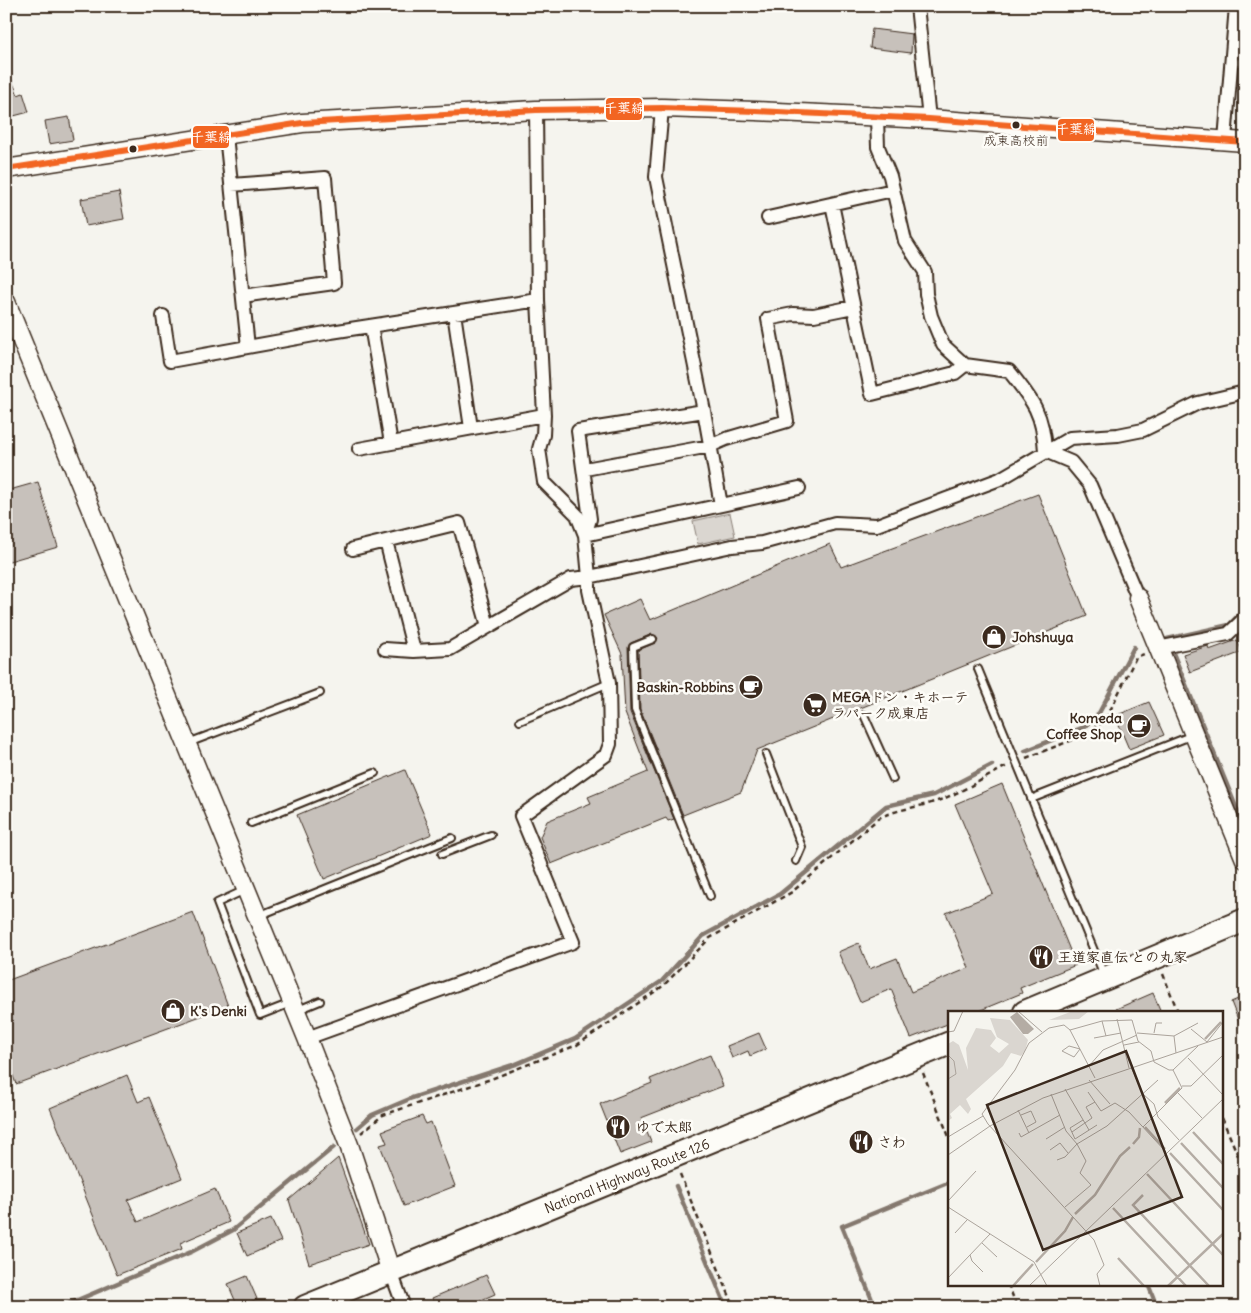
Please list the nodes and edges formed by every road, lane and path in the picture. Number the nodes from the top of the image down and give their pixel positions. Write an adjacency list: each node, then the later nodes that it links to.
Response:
1 (917, 6): 7 (street)
2 (1236, 6): 3 (street)
3 (1238, 63): 9 (street)
4 (662, 108): 5 (street); 6 (street); 26 (street)
5 (536, 110): 8 (street); 17 (street)
6 (877, 118): 7 (street); 13 (street)
7 (929, 120): 9 (street)
8 (226, 135): 11 (street); 12 (street)
9 (1225, 140): 10 (street)
10 (1244, 145)
11 (6, 169)
12 (232, 185): 16 (street); 16 (street)
13 (893, 190): 14 (street); 24 (street)
14 (832, 204): 15 (street); 19 (street)
15 (768, 218)
16 (243, 296): 23 (street)
17 (538, 300): 20 (street); 27 (street)
18 (6, 302): 53 (street)
19 (853, 307): 24 (street); 30 (street)
20 (454, 313): 22 (street); 28 (street)
21 (163, 316): 23 (street)
22 (371, 326): 23 (street); 29 (street)
23 (248, 347)
24 (965, 365): 32 (street)
25 (1245, 392): 32 (street)
26 (704, 412): 30 (street); 33 (street)
27 (544, 415): 28 (street); 36 (street)
28 (472, 428): 29 (street)
29 (391, 443): 31 (street)
30 (710, 446): 33 (street); 35 (street)
31 (359, 449)
32 (1045, 451): 39 (street); 40 (street)
33 (585, 469): 36 (street)
34 (799, 488): 35 (street)
35 (721, 506): 36 (street)
36 (586, 535): 39 (street)
37 (386, 541): 38 (street); 42 (street); 46 (street)
38 (353, 549)
39 (589, 577): 42 (street); 48 (street)
40 (1138, 598): 44 (street)
41 (1245, 618): 44 (street)
42 (488, 626): 46 (street)
43 (653, 639): 66 (lane)
44 (1158, 648): 52 (street); 55 (path)
45 (385, 649): 46 (street)
46 (414, 651)
47 (978, 669): 55 (lane)
48 (608, 683): 51 (lane); 75 (street)
49 (320, 692): 53 (lane)
50 (864, 715): 57 (lane)
51 (520, 721)
52 (1193, 735): 58 (lane); 63 (street)
53 (186, 743): 65 (street)
54 (766, 754): 64 (lane)
55 (1016, 762): 58 (lane); 80 (path)
56 (375, 773): 59 (lane)
57 (893, 779)
58 (1031, 799): 70 (lane)
59 (250, 823)
60 (491, 835): 62 (lane)
61 (452, 838): 67 (lane)
62 (442, 854)
63 (1245, 859)
64 (796, 861)
65 (246, 890): 67 (street); 72 (lane)
66 (710, 896)
67 (257, 916): 72 (street)
68 (1245, 920): 69 (highway)
69 (1156, 957): 70 (highway); 74 (path)
70 (1105, 978): 73 (highway)
71 (320, 1001): 72 (lane)
72 (294, 1006): 75 (street)
73 (1027, 1011)
74 (1178, 1011)
75 (307, 1038): 80 (street)
76 (948, 1044): 77 (highway, National Highway Route 126)
77 (917, 1057): 79 (path); 81 (highway, National Highway Route 126)
78 (1224, 1123): 82 (path)
79 (948, 1134)
80 (349, 1145): 83 (street)
81 (673, 1157): 83 (highway, National Highway Route 126); 88 (path)
82 (1245, 1172)
83 (391, 1272): 86 (highway, National Highway Route 126); 87 (street)
84 (1009, 1286): 89 (path)
85 (1245, 1302): 90 (path)
86 (305, 1307)
87 (404, 1307)
88 (734, 1307)
89 (1017, 1307)
90 (1232, 1307)

